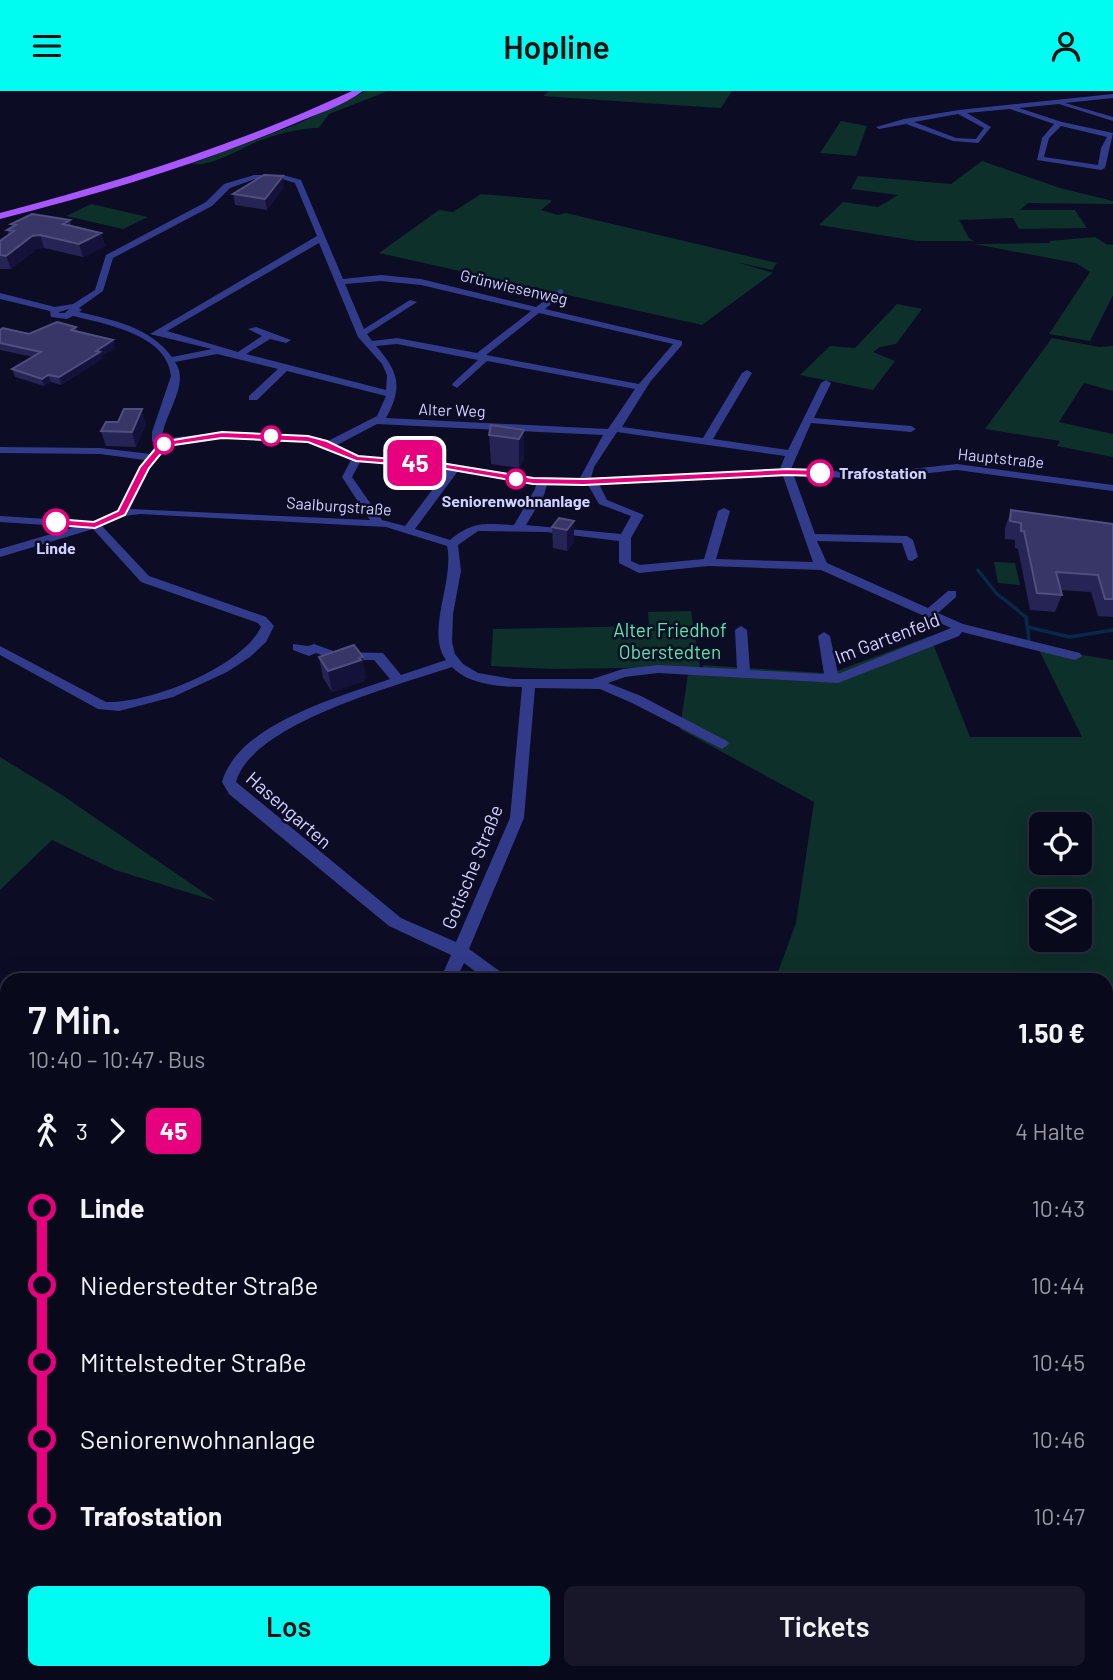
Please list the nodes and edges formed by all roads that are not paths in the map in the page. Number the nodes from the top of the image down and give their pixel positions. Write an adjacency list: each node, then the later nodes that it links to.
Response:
1 (359, 91): 13 (main road)
2 (1113, 96): 3 (street)
3 (1099, 97): 4 (street); 5 (street)
4 (1056, 101): 6 (street); 8 (street)
5 (1113, 103)
6 (1009, 106): 7 (street); 10 (street)
7 (958, 112): 9 (street); 9 (street)
8 (1113, 119)
9 (904, 121): 11 (street)
10 (1060, 124): 12 (street); 12 (street)
11 (879, 127)
12 (1112, 136)
13 (26, 209): 14 (main road); 15 (main road)
14 (0, 216)
15 (0, 223)
16 (320, 239): 17 (street); 22 (street); 24 (street)
17 (340, 282): 21 (street, Grünwiesenweg); 25 (street)
18 (560, 292): 21 (street)
19 (0, 296): 22 (street)
20 (413, 302): 25 (street)
21 (538, 309): 32 (street); 38 (street, Grünwiesenweg)
22 (74, 311): 27 (street)
23 (253, 329): 26 (street)
24 (159, 332): 27 (street); 30 (street)
25 (361, 333): 29 (street)
26 (270, 336): 28 (street); 31 (street)
27 (147, 338): 33 (street)
28 (286, 340)
29 (370, 344): 32 (street); 39 (street)
30 (218, 351): 31 (street); 33 (street)
31 (239, 355): 34 (street)
32 (481, 357): 37 (street); 38 (street)
33 (169, 360): 46 (street)
34 (285, 368): 39 (street); 40 (street)
35 (747, 373): 45 (street)
36 (826, 383): 41 (street)
37 (457, 385)
38 (640, 387): 44 (street)
39 (391, 394): 42 (street)
40 (253, 398)
41 (807, 420): 43 (street); 49 (street)
42 (376, 421): 44 (street, Alter Weg); 47 (street)
43 (911, 429)
44 (613, 430): 45 (street, Alter Weg); 56 (street)
45 (707, 440): 49 (street, Alter Weg)
46 (164, 444): 47 (street, Hauptstraße); 50 (street)
47 (329, 445): 51 (street, Hauptstraße)
48 (0, 450): 50 (street)
49 (790, 453): 53 (street)
50 (152, 458): 60 (street)
51 (356, 459): 52 (street, Hauptstraße); 62 (street)
52 (455, 468): 55 (street, Hauptstraße); 65 (street)
53 (787, 472): 54 (street, Hauptstraße); 58 (street, Hauptstraße); 66 (street)
54 (724, 476): 56 (street, Hauptstraße); 57 (street)
55 (542, 482): 56 (street, Hauptstraße); 64 (street)
56 (588, 482): 67 (street)
57 (729, 488)
58 (1113, 488)
59 (724, 511): 71 (street)
60 (122, 513): 62 (street, Saalburgstraße); 63 (street)
61 (0, 519): 63 (street)
62 (378, 523): 65 (street, Saalburgstraße)
63 (95, 525): 69 (street); 79 (street)
64 (519, 528): 67 (street); 68 (street)
65 (408, 530): 68 (street, Saalburgstraße)
66 (810, 537): 70 (street); 72 (street)
67 (625, 538): 71 (street)
68 (452, 544): 81 (street)
69 (0, 552)
70 (912, 557)
71 (709, 562): 72 (street)
72 (823, 566): 74 (street)
73 (952, 594): 74 (street)
74 (930, 613): 75 (street)
75 (959, 627): 80 (street, Im Gartenfeld); 83 (street, Im Gartenfeld)
76 (740, 630): 82 (street)
77 (824, 636): 83 (street, Im Gartenfeld)
78 (298, 647): 84 (street)
79 (0, 650)
80 (1075, 656)
81 (453, 661): 84 (street, Hasengarten); 85 (street)
82 (744, 672): 83 (street, Im Gartenfeld); 86 (street, Im Gartenfeld)
83 (832, 679)
84 (398, 681): 88 (street, Hasengarten)
85 (529, 682): 86 (street); 88 (street, Gotische Straße)
86 (594, 683): 87 (street)
87 (722, 744)
88 (461, 952): 89 (street, Gotische Straße); 90 (street)
89 (451, 973)
90 (490, 973)

